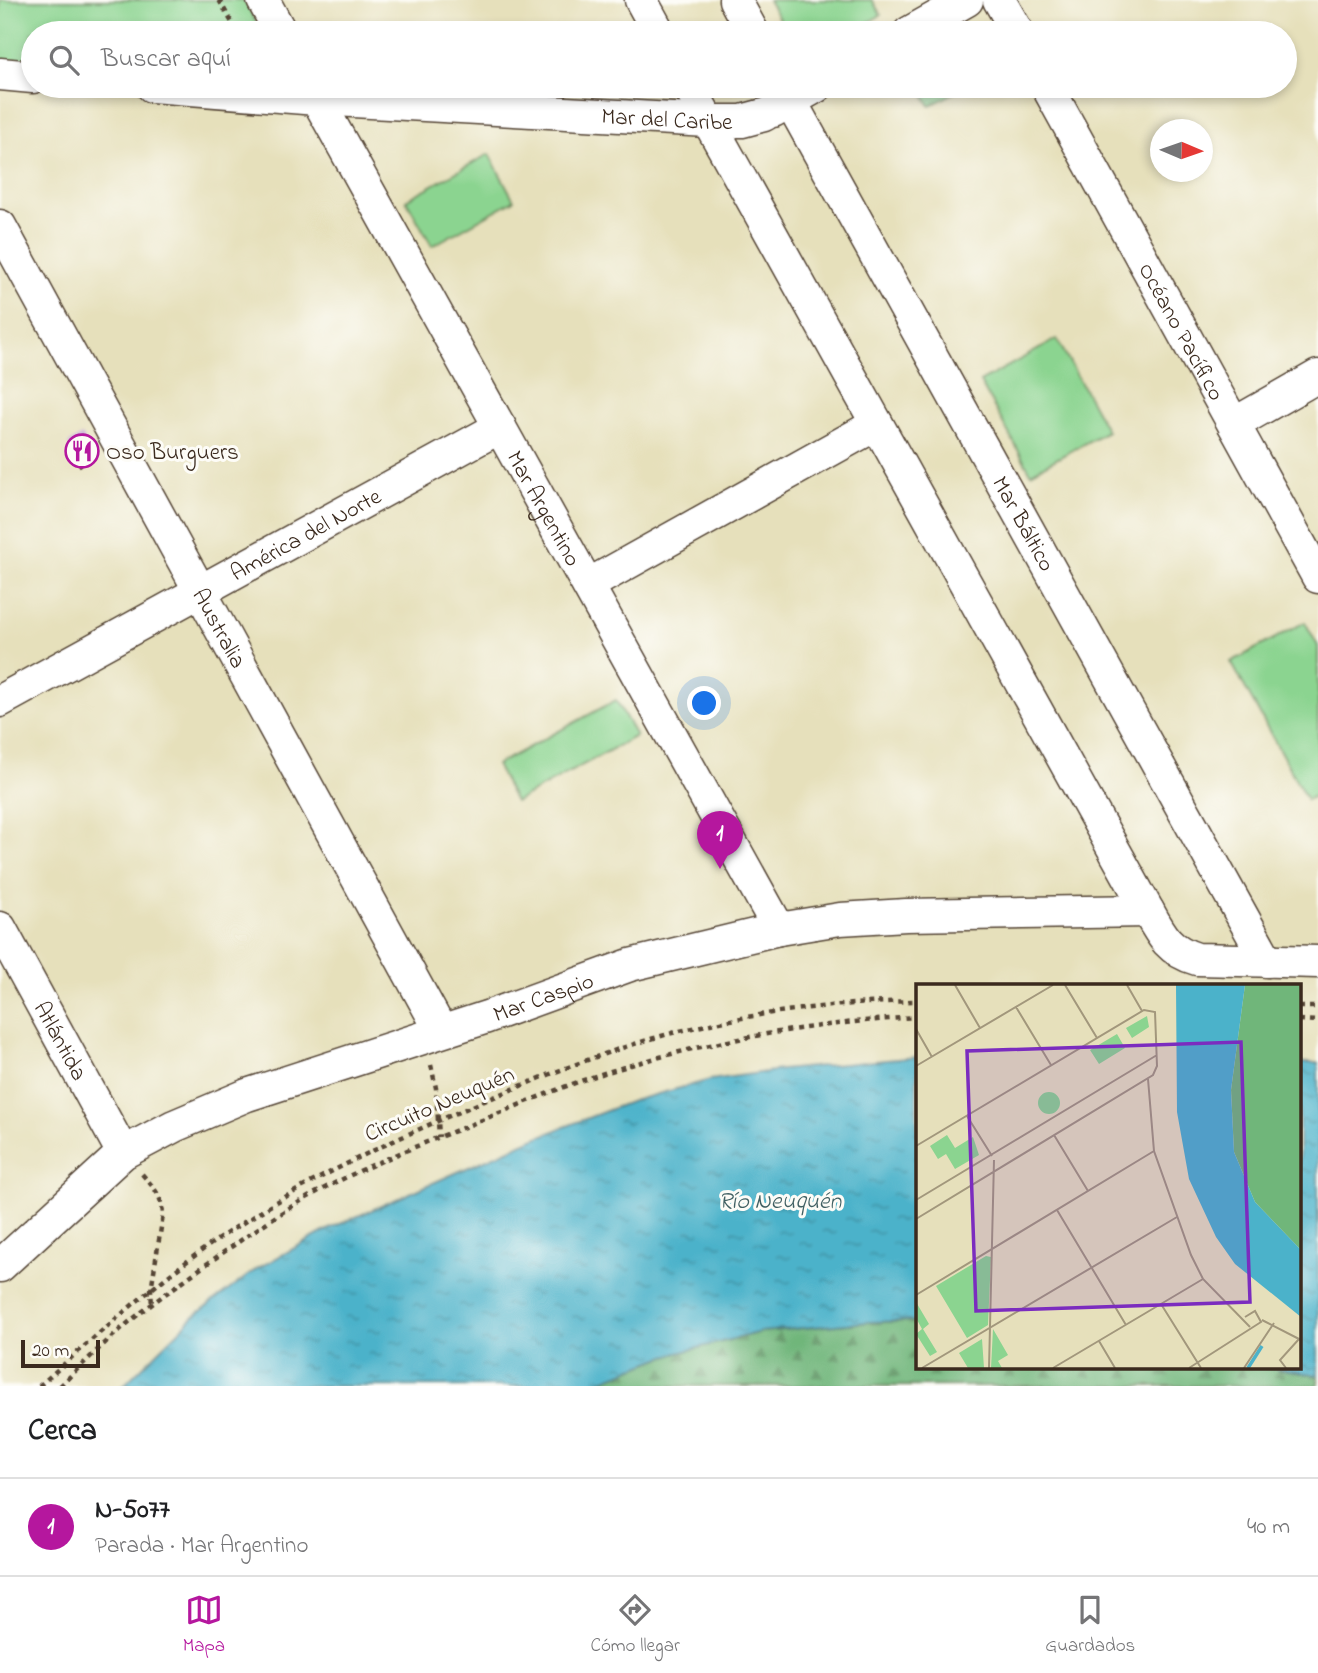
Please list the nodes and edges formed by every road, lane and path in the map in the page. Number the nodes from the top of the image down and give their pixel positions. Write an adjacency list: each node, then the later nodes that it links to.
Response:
1 (219, 0): 7 (path)
2 (263, 0): 8 (street)
3 (641, 0): 9 (street)
4 (735, 0): 10 (street)
5 (967, 0): 11 (street)
6 (999, 0): 12 (street)
7 (231, 21)
8 (274, 21)
9 (652, 21)
10 (746, 21)
11 (930, 21)
12 (1011, 21)
13 (0, 74): 14 (street)
14 (21, 75)
15 (317, 98): 28 (street, Mar Argentino)
16 (396, 98): 22 (street, Mar del Caribe)
17 (696, 98): 22 (street)
18 (787, 98): 22 (street, Mar del Caribe)
19 (788, 98): 23 (street, Mar del Caribe)
20 (790, 98): 36 (street, Mar Báltico)
21 (1054, 98): 27 (street, Océano Pacífico)
22 (708, 121): 23 (street)
23 (733, 164): 26 (street)
24 (0, 226): 31 (street, Australia)
25 (1318, 376): 27 (street)
26 (877, 424): 30 (street); 33 (street)
27 (1234, 424): 29 (street, Océano Pacífico)
28 (500, 427): 30 (street, Mar Argentino); 31 (street, América del Norte)
29 (1318, 577)
30 (588, 585): 34 (street, Mar Argentino)
31 (200, 591): 32 (street, América del Norte); 44 (street, Australia)
32 (0, 701)
33 (1148, 911): 34 (street, Mar Caspio); 36 (street)
34 (779, 929): 44 (street, Mar Caspio)
35 (2, 935): 47 (street, Atlántida)
36 (1267, 961): 37 (street)
37 (1318, 962)
38 (916, 1001): 45 (path, Circuito Neuquén)
39 (1300, 1007): 40 (path)
40 (1318, 1007)
41 (916, 1017): 46 (path)
42 (1300, 1020): 43 (path)
43 (1318, 1021)
44 (441, 1031): 45 (path); 47 (street, Mar Caspio)
45 (438, 1121): 46 (path); 49 (path, Circuito Neuquén)
46 (439, 1137): 50 (path)
47 (123, 1153): 48 (street, Mar Caspio); 49 (path)
48 (0, 1266)
49 (151, 1290): 50 (path); 51 (path, Circuito Neuquén)
50 (152, 1305): 52 (path)
51 (39, 1386)
52 (60, 1386)

